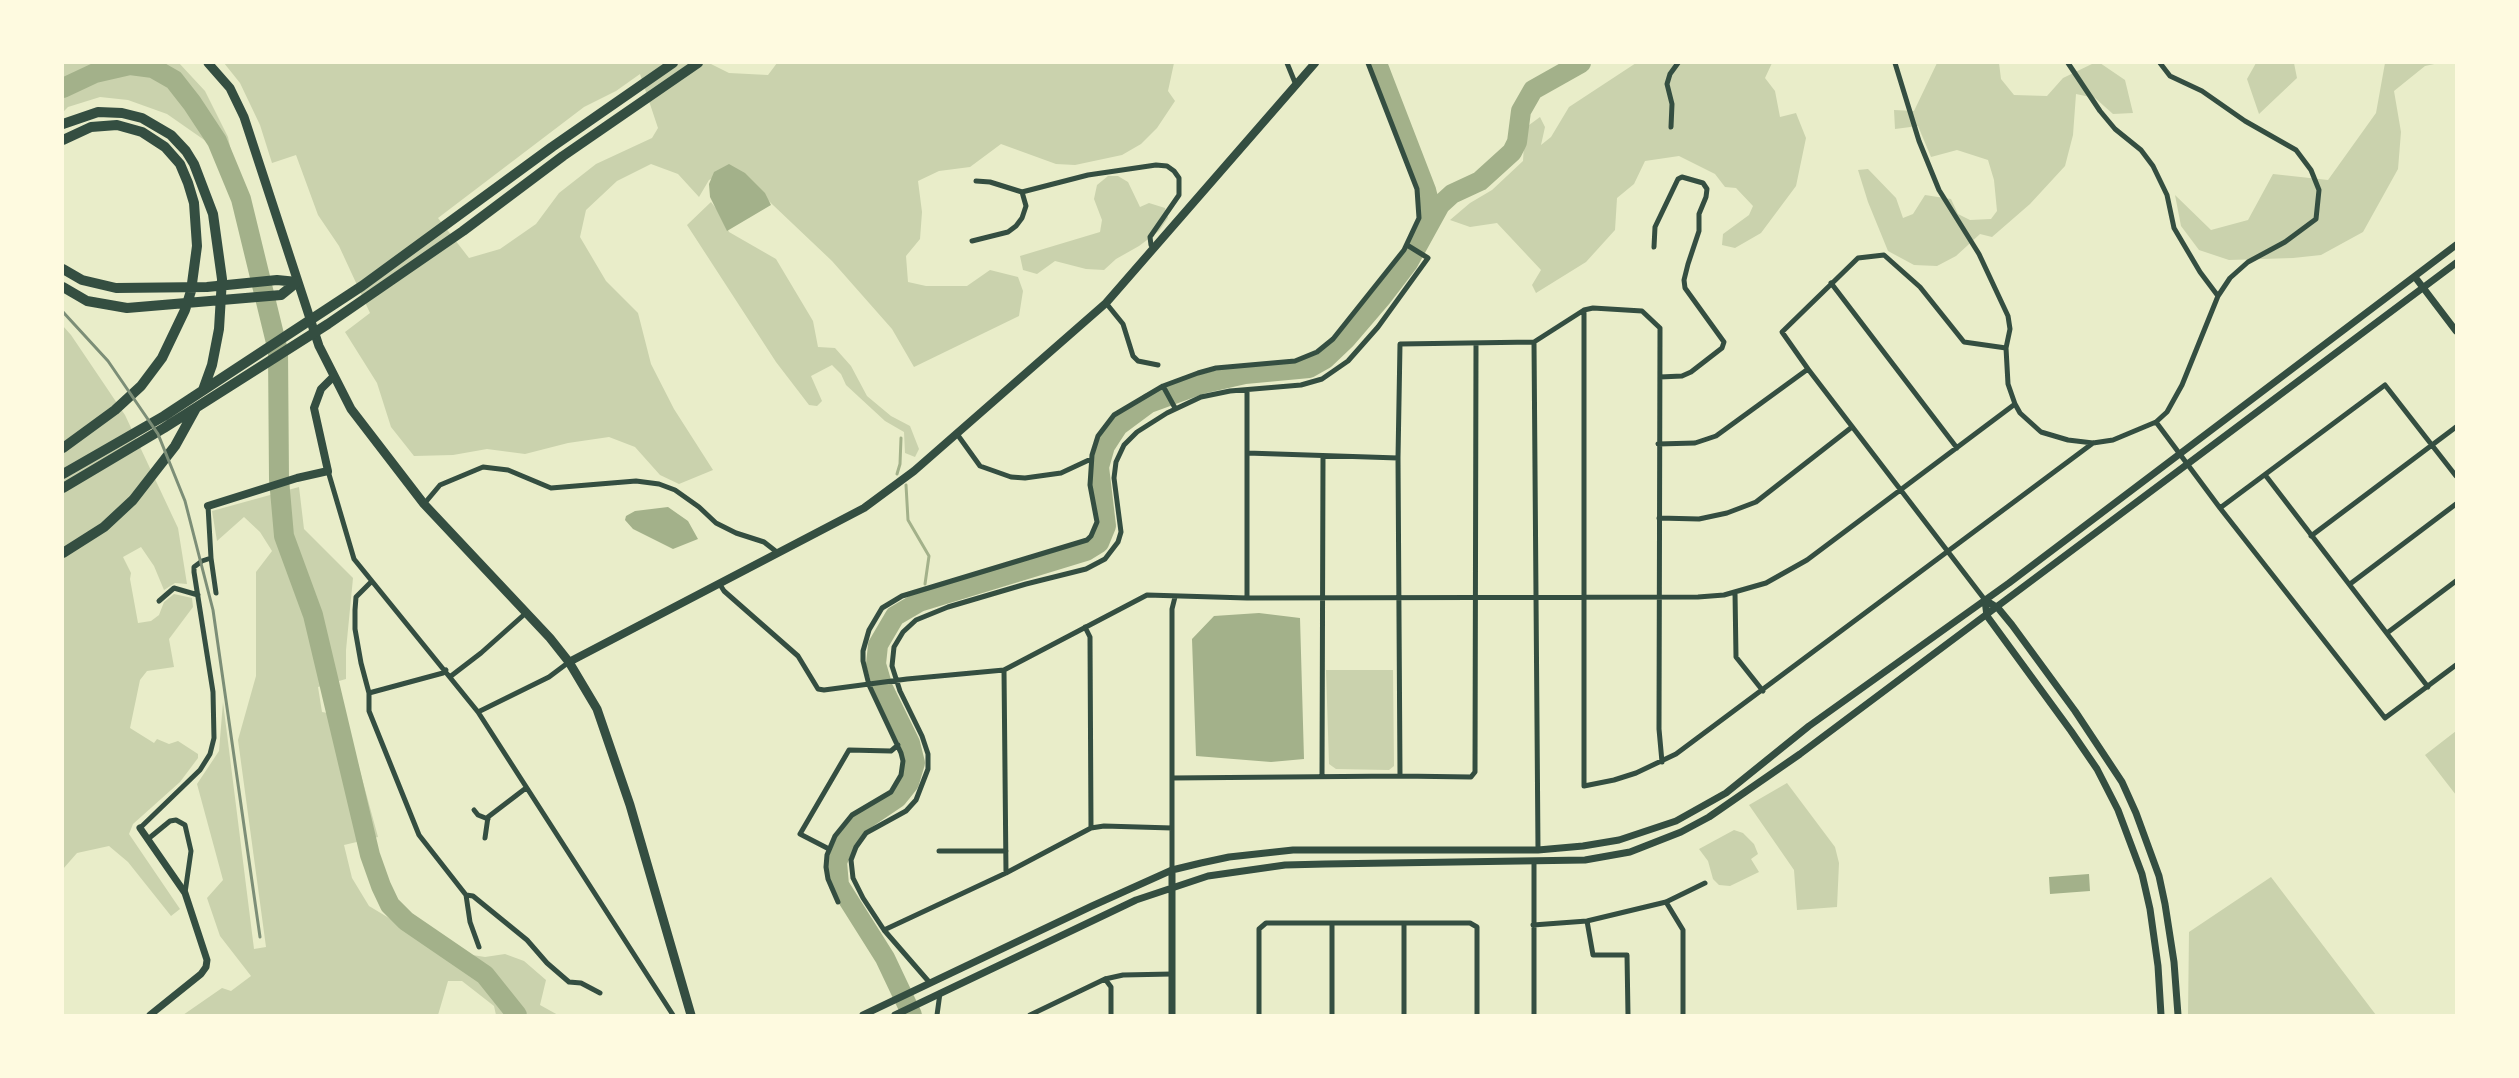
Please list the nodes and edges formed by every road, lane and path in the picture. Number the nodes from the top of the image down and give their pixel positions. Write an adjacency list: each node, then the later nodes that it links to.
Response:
1 (208, 63): 25 (main road)
2 (673, 63): 60 (highway)
3 (698, 63): 63 (highway)
4 (1287, 63): 11 (street)
5 (1315, 63): 11 (main road)
6 (1368, 63): 19 (street)
7 (1678, 63): 13 (street)
8 (1895, 63): 35 (street)
9 (2068, 63): 29 (street)
10 (2160, 63): 29 (street)
11 (1296, 85): 20 (main road)
12 (63, 124): 71 (highway)
13 (1671, 127)
14 (63, 140): 51 (highway)
15 (976, 181): 16 (street)
16 (1023, 192): 17 (street); 20 (street)
17 (972, 241)
18 (2456, 245): 24 (street)
19 (1408, 246): 40 (street); 41 (street)
20 (1155, 247): 30 (main road)
21 (1654, 247): 39 (street)
22 (2456, 262): 28 (street)
23 (63, 269): 25 (highway)
24 (2415, 276): 28 (street); 54 (street)
25 (297, 282): 27 (highway); 38 (main road)
26 (1831, 283): 35 (street); 37 (street); 52 (street)
27 (63, 287)
28 (2424, 288): 32 (street); 58 (street)
29 (2218, 296): 44 (street)
30 (1106, 303): 36 (street); 47 (main road)
31 (1584, 310): 33 (street); 39 (street); 89 (street)
32 (2456, 330)
33 (1534, 342): 34 (street); 83 (street)
34 (1476, 343): 56 (street); 82 (street)
35 (2006, 348): 42 (street)
36 (1158, 364)
37 (1808, 369): 45 (street); 49 (street)
38 (333, 376): 59 (main road); 65 (main road)
39 (1660, 377): 49 (street)
40 (1164, 387): 43 (street); 57 (street)
41 (1247, 390): 43 (street); 53 (street)
42 (2015, 404): 48 (street); 52 (street)
43 (1174, 406): 102 (street)
44 (2156, 422): 48 (street); 54 (street)
45 (1852, 427): 64 (street); 69 (street)
46 (2456, 427): 50 (street)
47 (957, 434): 57 (street); 72 (main road)
48 (2093, 443): 73 (street)
49 (1658, 444): 69 (street)
50 (2432, 445): 61 (street); 62 (street); 70 (street)
51 (63, 448)
52 (1957, 448): 64 (street)
53 (1247, 453): 55 (street); 86 (street)
54 (2179, 454): 58 (street); 90 (street)
55 (1323, 456): 56 (street); 87 (street)
56 (1398, 458): 88 (street)
57 (1091, 459): 103 (street)
58 (2187, 464): 68 (street); 92 (street)
59 (328, 471): 67 (main road); 76 (street)
60 (63, 474)
61 (2266, 476): 68 (street); 70 (street)
62 (2456, 476)
63 (63, 488)
64 (1901, 490): 73 (street); 79 (street)
65 (424, 504): 72 (street); 93 (main road)
66 (2456, 504): 78 (street)
67 (208, 506): 74 (street)
68 (2220, 508): 104 (street)
69 (1659, 518): 84 (street)
70 (2311, 536): 78 (street)
71 (63, 553)
72 (778, 553): 77 (main road)
73 (1947, 553): 90 (street); 105 (street)
74 (211, 558): 80 (street); 81 (street)
75 (2456, 581): 96 (street)
76 (371, 582): 99 (street); 106 (street)
77 (719, 583): 97 (main road); 103 (street)
78 (2350, 584): 96 (street)
79 (1735, 592): 84 (street); 105 (street)
80 (216, 593)
81 (198, 596): 91 (street); 116 (street)
82 (1476, 596): 83 (street); 88 (street); 111 (street)
83 (1535, 596): 89 (street); 122 (street)
84 (1659, 596): 89 (street); 109 (street)
85 (1175, 597): 86 (street); 95 (street); 112 (street)
86 (1247, 597): 87 (street)
87 (1322, 597): 88 (street); 110 (street)
88 (1400, 597): 111 (street)
89 (1584, 597): 109 (street)
90 (1986, 600): 92 (street); 94 (street); 122 (street)
91 (159, 601)
92 (1998, 608): 94 (street); 163 (street)
93 (527, 612): 97 (main road); 101 (street)
94 (1987, 616): 125 (street); 162 (street)
95 (1085, 627): 100 (street); 117 (street)
96 (2387, 633): 104 (street)
97 (569, 662): 107 (street); 149 (main road)
98 (2456, 665): 104 (street)
99 (446, 670): 101 (street); 106 (street)
100 (1004, 670): 102 (street); 124 (street)
101 (451, 676): 107 (street)
102 (893, 681): 103 (street); 138 (street)
103 (872, 684): 108 (street)
104 (2428, 687)
105 (1763, 691): 109 (street)
106 (369, 693): 131 (street)
107 (478, 712): 113 (street)
108 (898, 745): 121 (street); 121 (street)
109 (1662, 762)
110 (1322, 776): 111 (street); 112 (street)
111 (1400, 777)
112 (1172, 778): 118 (street)
113 (526, 788): 115 (street); 148 (street)
114 (474, 810): 115 (street)
115 (488, 819): 119 (street)
116 (140, 828): 120 (street)
117 (1091, 828): 118 (street); 127 (street)
118 (1172, 828): 126 (street)
119 (485, 838)
120 (148, 839): 130 (street); 130 (street)
121 (829, 849): 132 (street)
122 (1538, 850): 126 (street)
123 (939, 851): 124 (street)
124 (1006, 851): 127 (street)
125 (1534, 862): 129 (street); 137 (street)
126 (1172, 870): 129 (street); 142 (street)
127 (1006, 873): 138 (street)
128 (1705, 883): 133 (street)
129 (1171, 887): 140 (street); 144 (street)
130 (185, 893): 147 (street)
131 (466, 895): 139 (street); 143 (street)
132 (838, 902)
133 (1666, 902): 134 (street); 161 (street)
134 (1587, 921): 137 (street); 160 (street)
135 (1332, 924): 136 (street); 155 (street); 156 (street)
136 (1404, 924): 157 (street); 158 (street)
137 (1533, 925): 159 (street)
138 (884, 930): 142 (street)
139 (479, 947)
140 (1172, 974): 141 (street); 154 (street)
141 (1105, 979): 145 (street); 153 (street)
142 (930, 983): 150 (street)
143 (600, 993)
144 (940, 993): 146 (street); 151 (street)
145 (1039, 1013): 152 (street)
146 (897, 1014)
147 (150, 1015)
148 (674, 1015)
149 (691, 1015)
150 (863, 1015)
151 (937, 1015)
152 (1030, 1015)
153 (1111, 1015)
154 (1172, 1015)
155 (1259, 1015)
156 (1332, 1015)
157 (1404, 1015)
158 (1477, 1015)
159 (1534, 1015)
160 (1628, 1015)
161 (1683, 1015)
162 (2161, 1015)
163 (2178, 1015)

